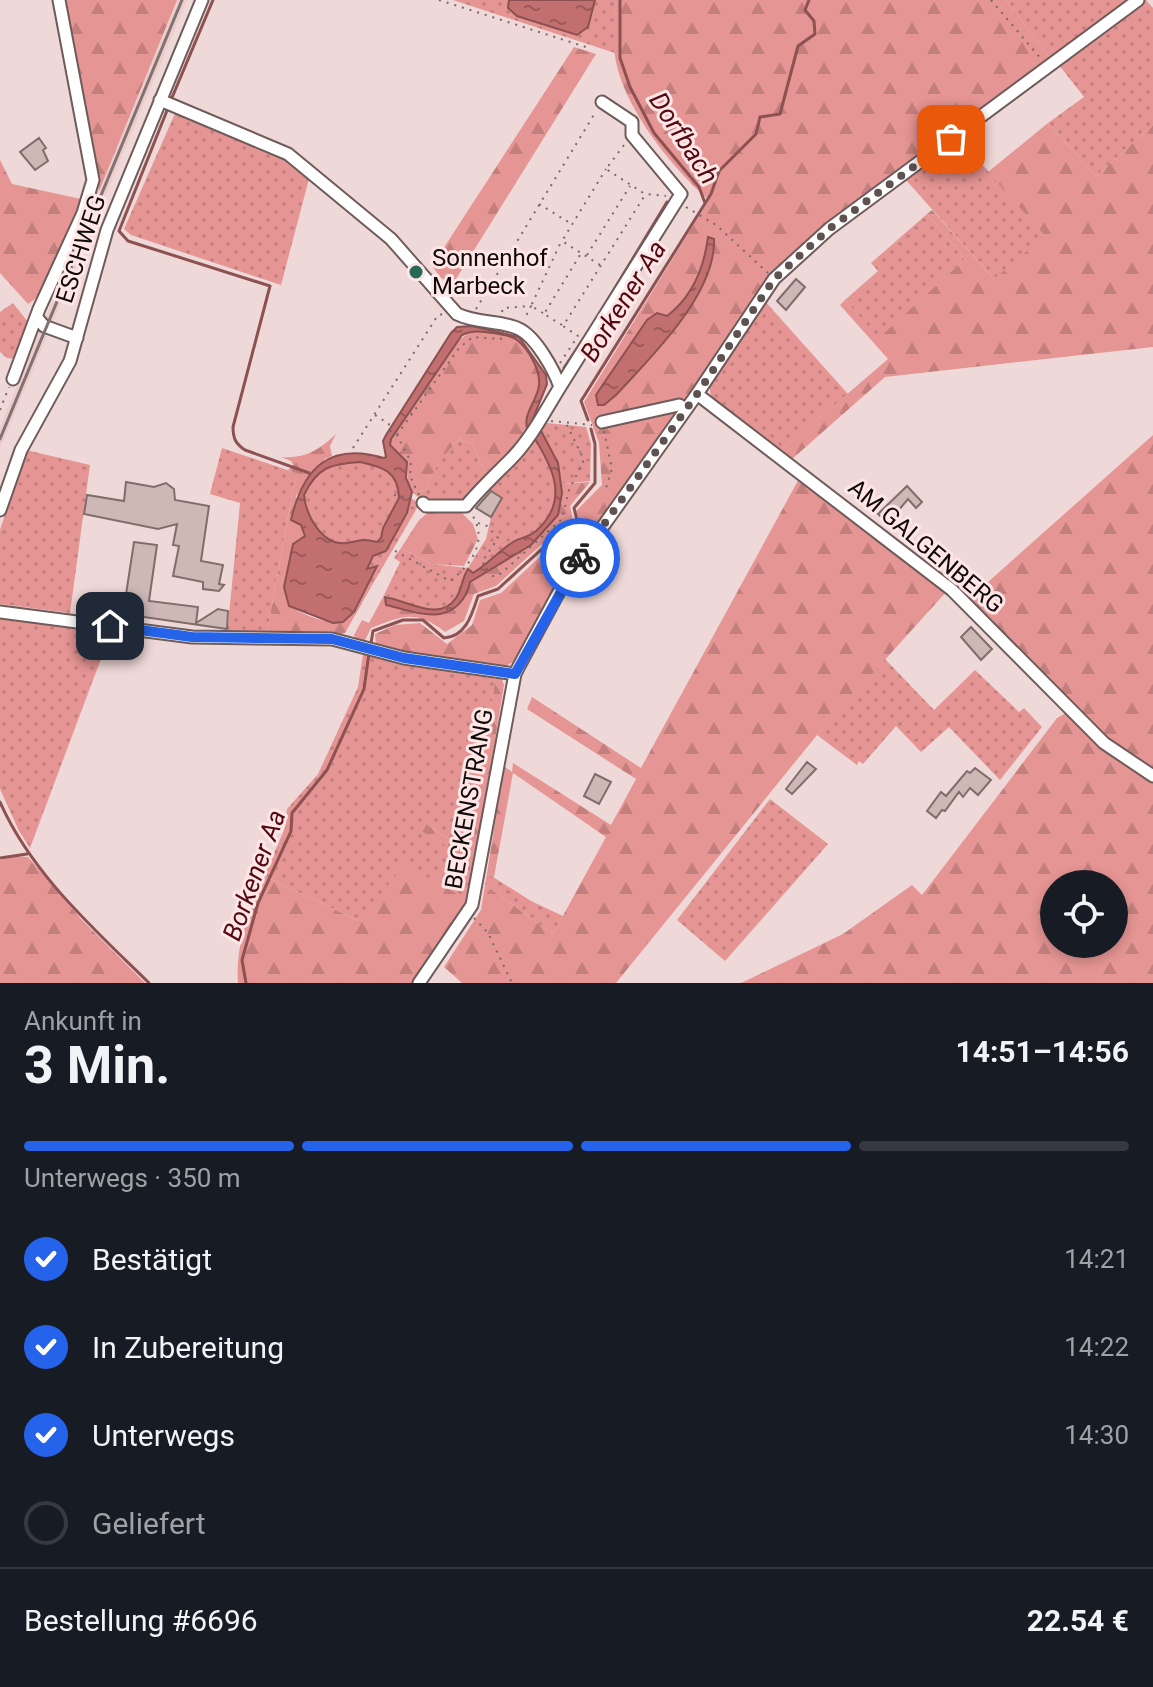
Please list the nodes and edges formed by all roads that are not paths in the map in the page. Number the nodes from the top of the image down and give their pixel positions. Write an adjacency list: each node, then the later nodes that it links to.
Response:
1 (59, 0): 6 (street)
2 (202, 0): 4 (street, ESCHWEG)
3 (1138, 0): 10 (street, BECKENSTRANG)
4 (160, 100): 7 (street, ESCHWEG); 9 (street)
5 (602, 102): 9 (street)
6 (38, 319): 7 (street); 8 (street)
7 (77, 338): 14 (street, ESCHWEG)
8 (13, 379)
9 (560, 387): 13 (street)
10 (697, 394): 11 (street, BECKENSTRANG); 17 (street, AM GALGENBERG)
11 (686, 409): 12 (street); 16 (street, BECKENSTRANG)
12 (602, 422)
13 (423, 503)
14 (0, 510)
15 (0, 612): 16 (street)
16 (515, 674): 18 (street, BECKENSTRANG)
17 (1153, 776)
18 (419, 983)

